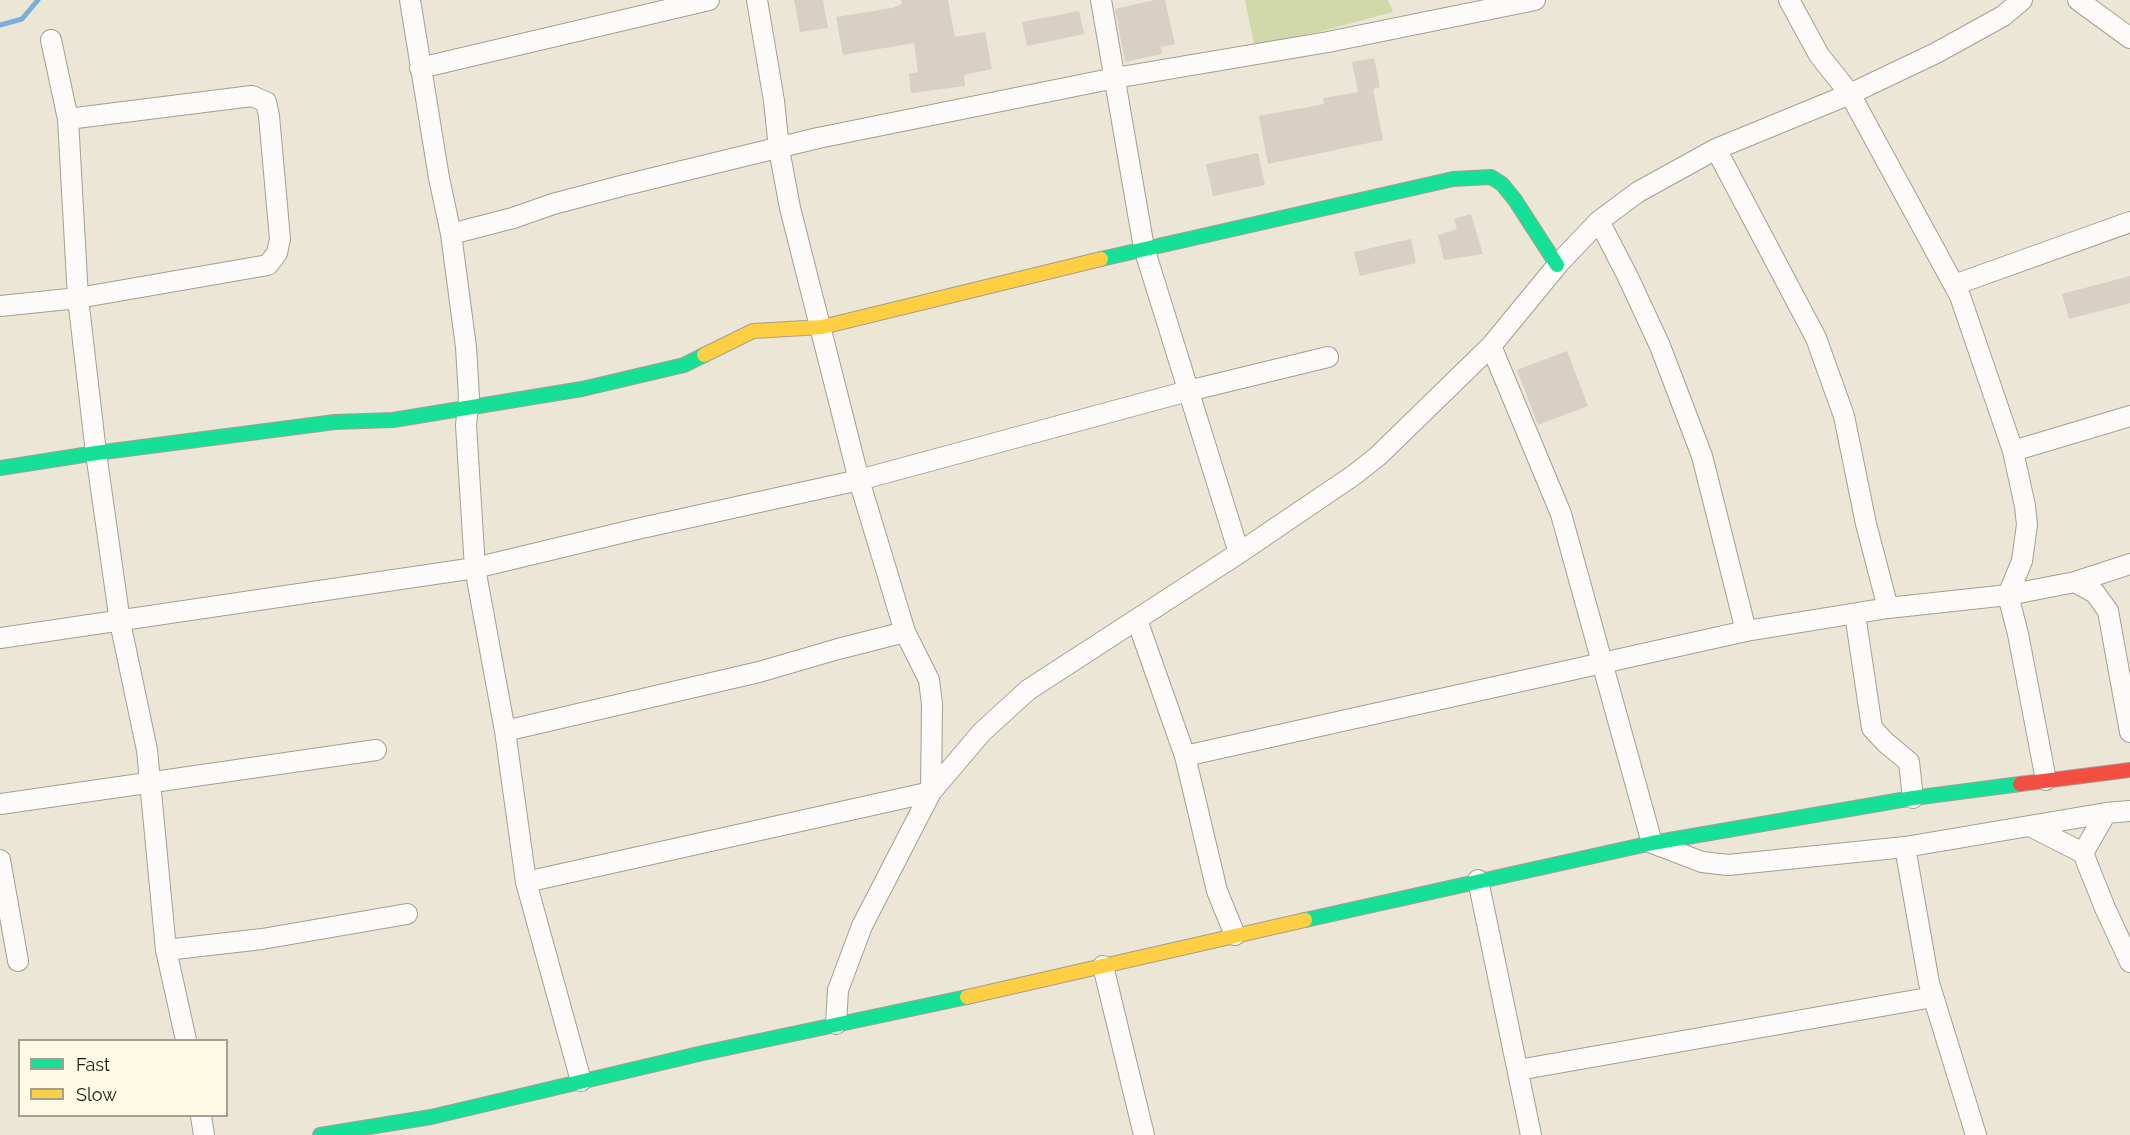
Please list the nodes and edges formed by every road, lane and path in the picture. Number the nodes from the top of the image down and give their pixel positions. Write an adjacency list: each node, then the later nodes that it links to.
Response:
1 (410, 0): 11 (street)
2 (710, 0): 11 (street)
3 (757, 0): 15 (street)
4 (1101, 0): 12 (street)
5 (1534, 0): 12 (street)
6 (1789, 0): 13 (street)
7 (2022, 0): 13 (street)
8 (2078, 0): 9 (street)
9 (2130, 38)
10 (51, 40): 14 (street)
11 (420, 68): 19 (street)
12 (1115, 78): 15 (street); 20 (street)
13 (1850, 94): 16 (street); 22 (street)
14 (68, 119): 23 (street); 23 (street)
15 (779, 148): 19 (street); 25 (street)
16 (1716, 149): 17 (street); 40 (street)
17 (1599, 221): 21 (street); 44 (street)
18 (2130, 222): 22 (street)
19 (452, 234): 29 (street)
20 (1144, 248): 21 (street); 25 (street); 28 (street)
21 (1557, 265): 26 (street)
22 (1954, 285): 31 (street)
23 (78, 298): 24 (street); 32 (street)
24 (0, 306)
25 (822, 327): 29 (street); 34 (street)
26 (1491, 346): 35 (street); 47 (street)
27 (1328, 357): 28 (street)
28 (1188, 391): 34 (street); 35 (street)
29 (468, 407): 32 (street); 37 (street)
30 (2130, 416): 31 (street)
31 (2013, 451): 39 (street)
32 (96, 453): 33 (street); 43 (street)
33 (0, 468)
34 (859, 480): 37 (street); 45 (street)
35 (1239, 553): 42 (street)
36 (2130, 564): 38 (street)
37 (475, 568): 43 (street); 48 (street)
38 (2075, 582): 39 (street); 49 (street)
39 (2008, 595): 40 (street); 53 (street)
40 (1888, 608): 41 (street)
41 (1855, 614): 44 (street); 56 (street)
42 (1137, 620): 51 (street); 55 (street)
43 (120, 622): 46 (street); 54 (street)
44 (1746, 631): 47 (street)
45 (905, 632): 48 (street); 55 (street)
46 (0, 638)
47 (1603, 664): 51 (street); 61 (street)
48 (505, 731): 66 (street)
49 (2130, 732)
50 (376, 750): 54 (street)
51 (1185, 756): 68 (street)
52 (2130, 770): 53 (street)
53 (2046, 780): 56 (street)
54 (150, 783): 57 (street); 69 (street)
55 (931, 792): 66 (street); 74 (street)
56 (1913, 798): 61 (street)
57 (0, 804)
58 (2130, 811): 59 (street)
59 (2106, 813): 60 (street); 63 (street)
60 (2030, 826): 62 (street); 63 (street)
61 (1653, 843): 62 (street); 65 (street)
62 (1905, 847): 73 (street)
63 (2083, 853): 71 (street)
64 (0, 860): 70 (street)
65 (1478, 880): 68 (street); 76 (street)
66 (526, 882): 77 (street)
67 (407, 914): 69 (street)
68 (1235, 935): 72 (street)
69 (166, 950): 75 (street)
70 (18, 961)
71 (2130, 962)
72 (1103, 966): 74 (street); 81 (street)
73 (1933, 997): 76 (street); 83 (street)
74 (836, 1024): 77 (street)
75 (186, 1039)
76 (1518, 1070): 82 (street)
77 (581, 1081): 80 (street)
78 (201, 1117): 79 (street)
79 (204, 1135)
80 (320, 1135)
81 (1144, 1135)
82 (1531, 1135)
83 (1976, 1135)

